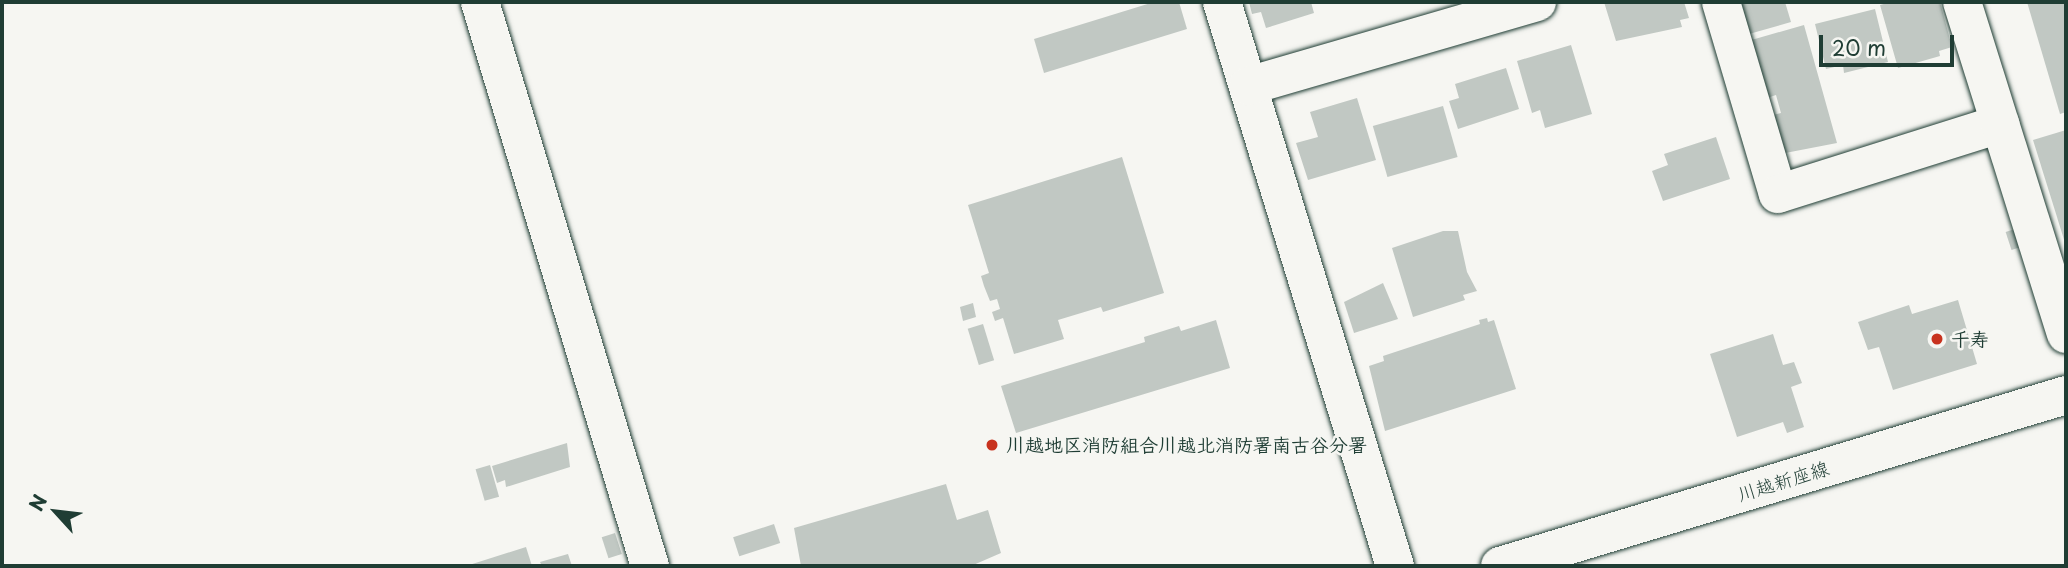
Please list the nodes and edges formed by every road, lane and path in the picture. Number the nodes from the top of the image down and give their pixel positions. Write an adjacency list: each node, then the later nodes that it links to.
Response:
1 (480, 2): 10 (street)
2 (1222, 2): 6 (street)
3 (1537, 2): 6 (street)
4 (1721, 2): 7 (street)
5 (1962, 2): 7 (street)
6 (1248, 86): 11 (street)
7 (2000, 124): 8 (street)
8 (2066, 334)
9 (2066, 395): 12 (street, 川越新座線)
10 (650, 566)
11 (1395, 566)
12 (1500, 566)

